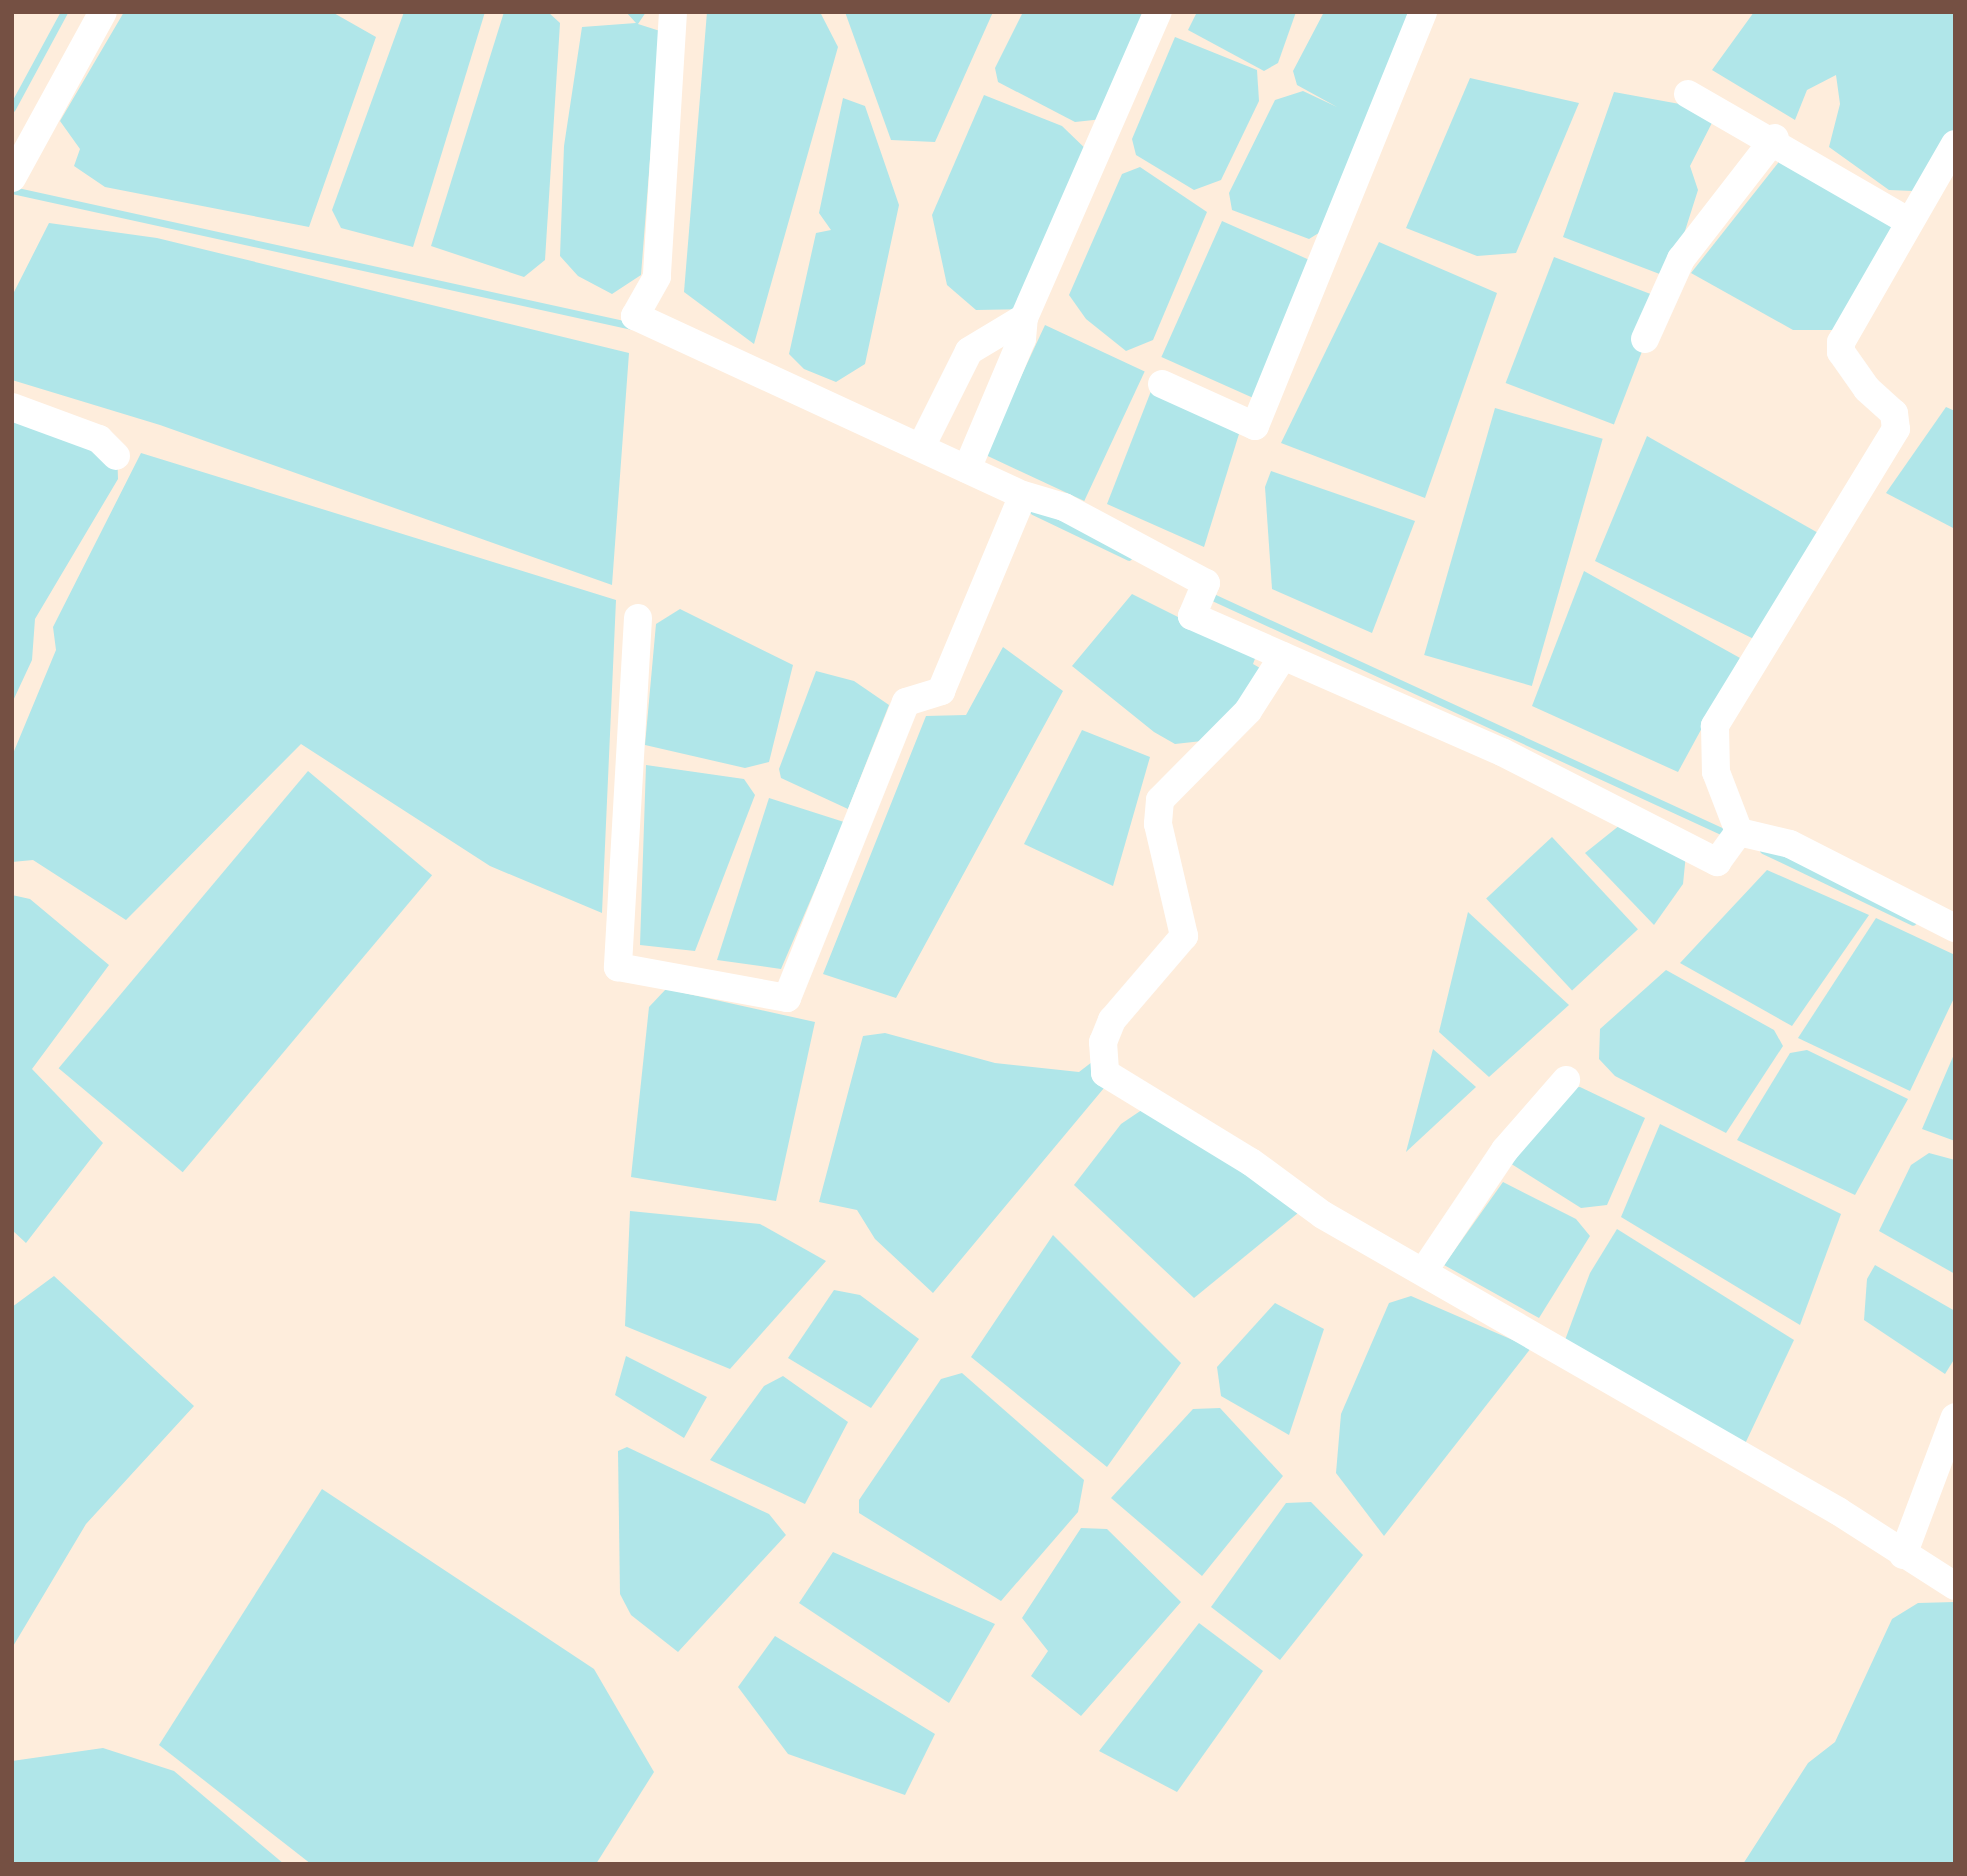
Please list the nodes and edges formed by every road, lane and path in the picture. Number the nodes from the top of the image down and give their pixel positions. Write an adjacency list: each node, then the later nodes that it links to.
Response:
1 (103, 12): 8 (lane)
2 (673, 12): 14 (lane)
3 (1158, 12): 10 (lane)
4 (1423, 12): 12 (lane)
5 (1688, 94): 6 (lane)
6 (1775, 138): 9 (lane); 11 (lane)
7 (1955, 144): 9 (lane)
8 (12, 178)
9 (1908, 221): 20 (lane)
10 (1024, 318): 14 (lane); 16 (lane)
11 (1645, 339)
12 (1162, 384)
13 (12, 407): 15 (lane)
14 (921, 447): 16 (lane)
15 (116, 456)
16 (967, 469): 17 (lane)
17 (1023, 495): 18 (lane); 19 (lane)
18 (638, 618)
19 (1283, 656): 20 (lane); 23 (lane)
20 (1732, 842): 21 (lane)
21 (1955, 928)
22 (1566, 1080): 23 (lane)
23 (1423, 1272): 25 (lane)
24 (1955, 1417): 25 (lane)
25 (1903, 1555): 26 (lane)
26 (1955, 1586)

